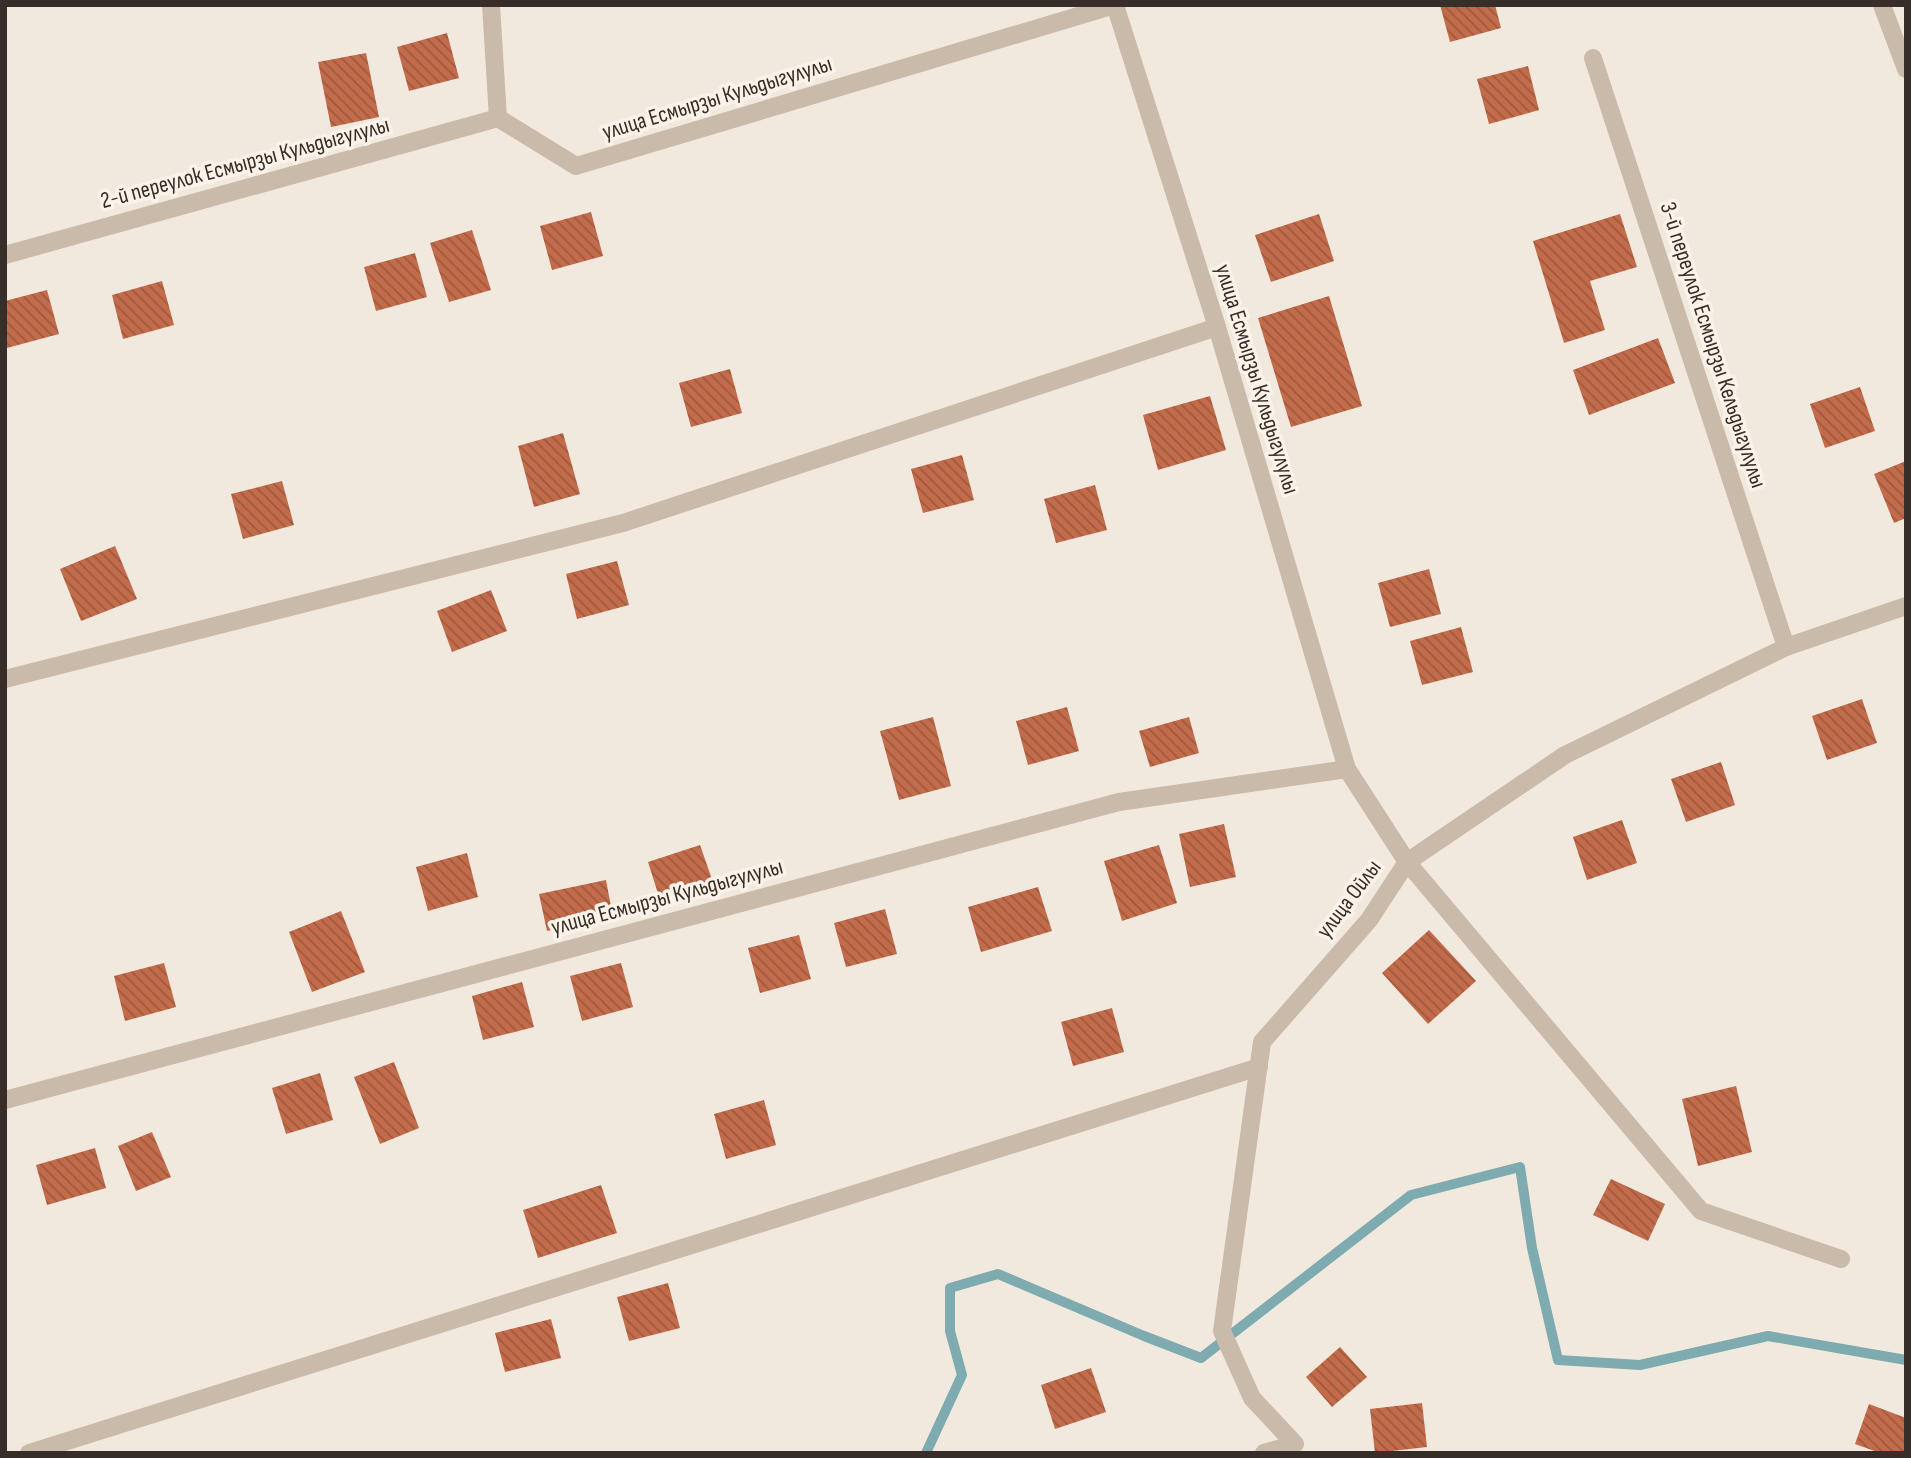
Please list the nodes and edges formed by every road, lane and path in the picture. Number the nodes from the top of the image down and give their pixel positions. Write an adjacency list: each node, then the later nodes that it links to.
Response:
1 (491, 5): 6 (street)
2 (1115, 5): 6 (street, улица Есмырзы Кульдыгулулы); 8 (street, улица Есмырзы Кульдыгулулы)
3 (1882, 5): 5 (street)
4 (1593, 58): 10 (street, 3-й переулок Есмырзы Кельдыгулулы)
5 (1906, 69)
6 (498, 118): 7 (street, 2-й переулок Есмырзы Кульдыгулулы)
7 (5, 255)
8 (1217, 327): 11 (street); 12 (street, улица Есмырзы Кульдыгулулы)
9 (1906, 606): 10 (street, улица Ойлы)
10 (1786, 647): 13 (street, улица Ойлы)
11 (5, 679)
12 (1347, 769): 13 (street, улица Есмырзы Кульдыгулулы); 15 (street, улица Есмырзы Кульдыгулулы)
13 (1407, 862): 14 (street, улица Ойлы); 16 (street, улица Есмырзы Кульдыгулулы)
14 (1259, 1067): 17 (street, улица Ойлы); 18 (street)
15 (5, 1100)
16 (1841, 1259)
17 (1296, 1448): 19 (street, улица Ойлы)
18 (29, 1453)
19 (1264, 1453)

